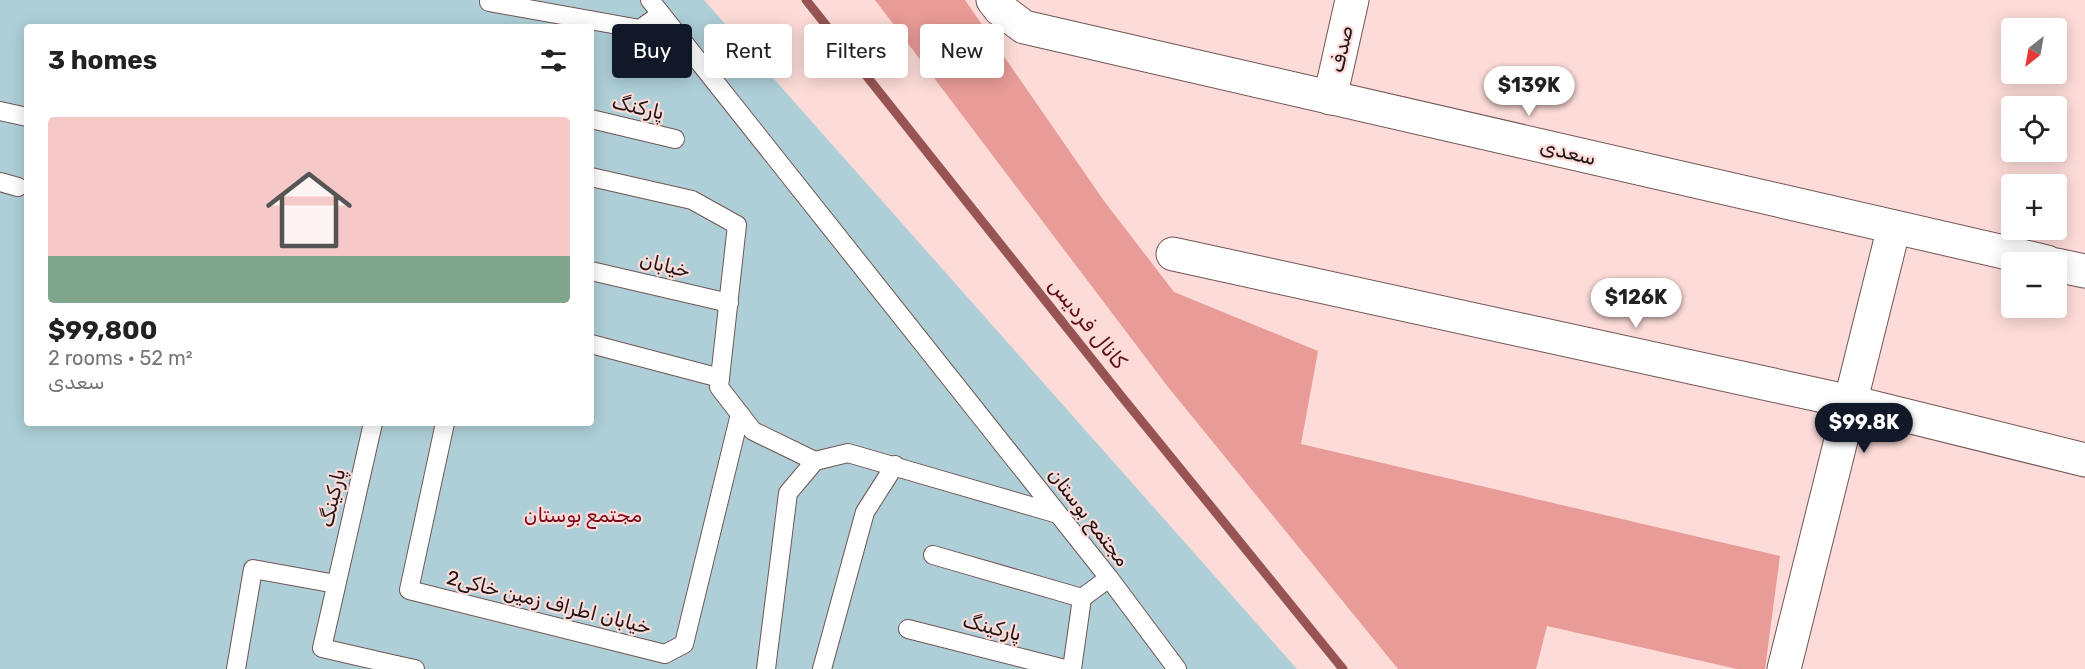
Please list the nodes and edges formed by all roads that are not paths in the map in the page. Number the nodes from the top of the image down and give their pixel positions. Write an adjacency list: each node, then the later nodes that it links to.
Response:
1 (993, 0): 6 (street, سعدی)
2 (1352, 0): 6 (street, صدف)
3 (489, 2): 5 (lane)
4 (656, 7): 5 (lane); 30 (lane, مجتمع بوستان)
5 (576, 22)
6 (1330, 98): 14 (street, سعدی)
7 (0, 111): 8 (lane)
8 (24, 116)
9 (594, 120): 10 (lane, پارکنگ)
10 (675, 139)
11 (594, 178): 20 (lane)
12 (0, 182): 13 (lane)
13 (18, 187)
14 (1894, 227): 15 (street, سعدی); 23 (street)
15 (2003, 252)
16 (1173, 254): 23 (street)
17 (2067, 267): 18 (street)
18 (2085, 271)
19 (594, 272): 20 (lane, خیابان)
20 (729, 303): 22 (lane)
21 (594, 345): 22 (lane)
22 (720, 378): 24 (lane)
23 (1851, 402): 27 (street); 44 (street)
24 (740, 414): 26 (lane, خیابان اطراف زمین خاکی2); 28 (lane)
25 (372, 426): 33 (lane, پارکینگ)
26 (444, 426)
27 (2085, 460)
28 (815, 461): 29 (lane); 39 (lane)
29 (895, 465): 30 (lane); 40 (lane)
30 (1058, 514): 32 (lane, مجتمع بوستان)
31 (933, 555): 34 (lane)
32 (1109, 578): 34 (lane); 43 (lane, مجتمع بوستان)
33 (336, 584): 36 (lane, پارکینگ); 37 (lane)
34 (1082, 598): 42 (lane)
35 (908, 629): 41 (lane, پارکینگ)
36 (395, 667): 38 (lane)
37 (236, 669)
38 (415, 669)
39 (766, 669)
40 (822, 669)
41 (1065, 669)
42 (1072, 669)
43 (1177, 669)
44 (1784, 669)

